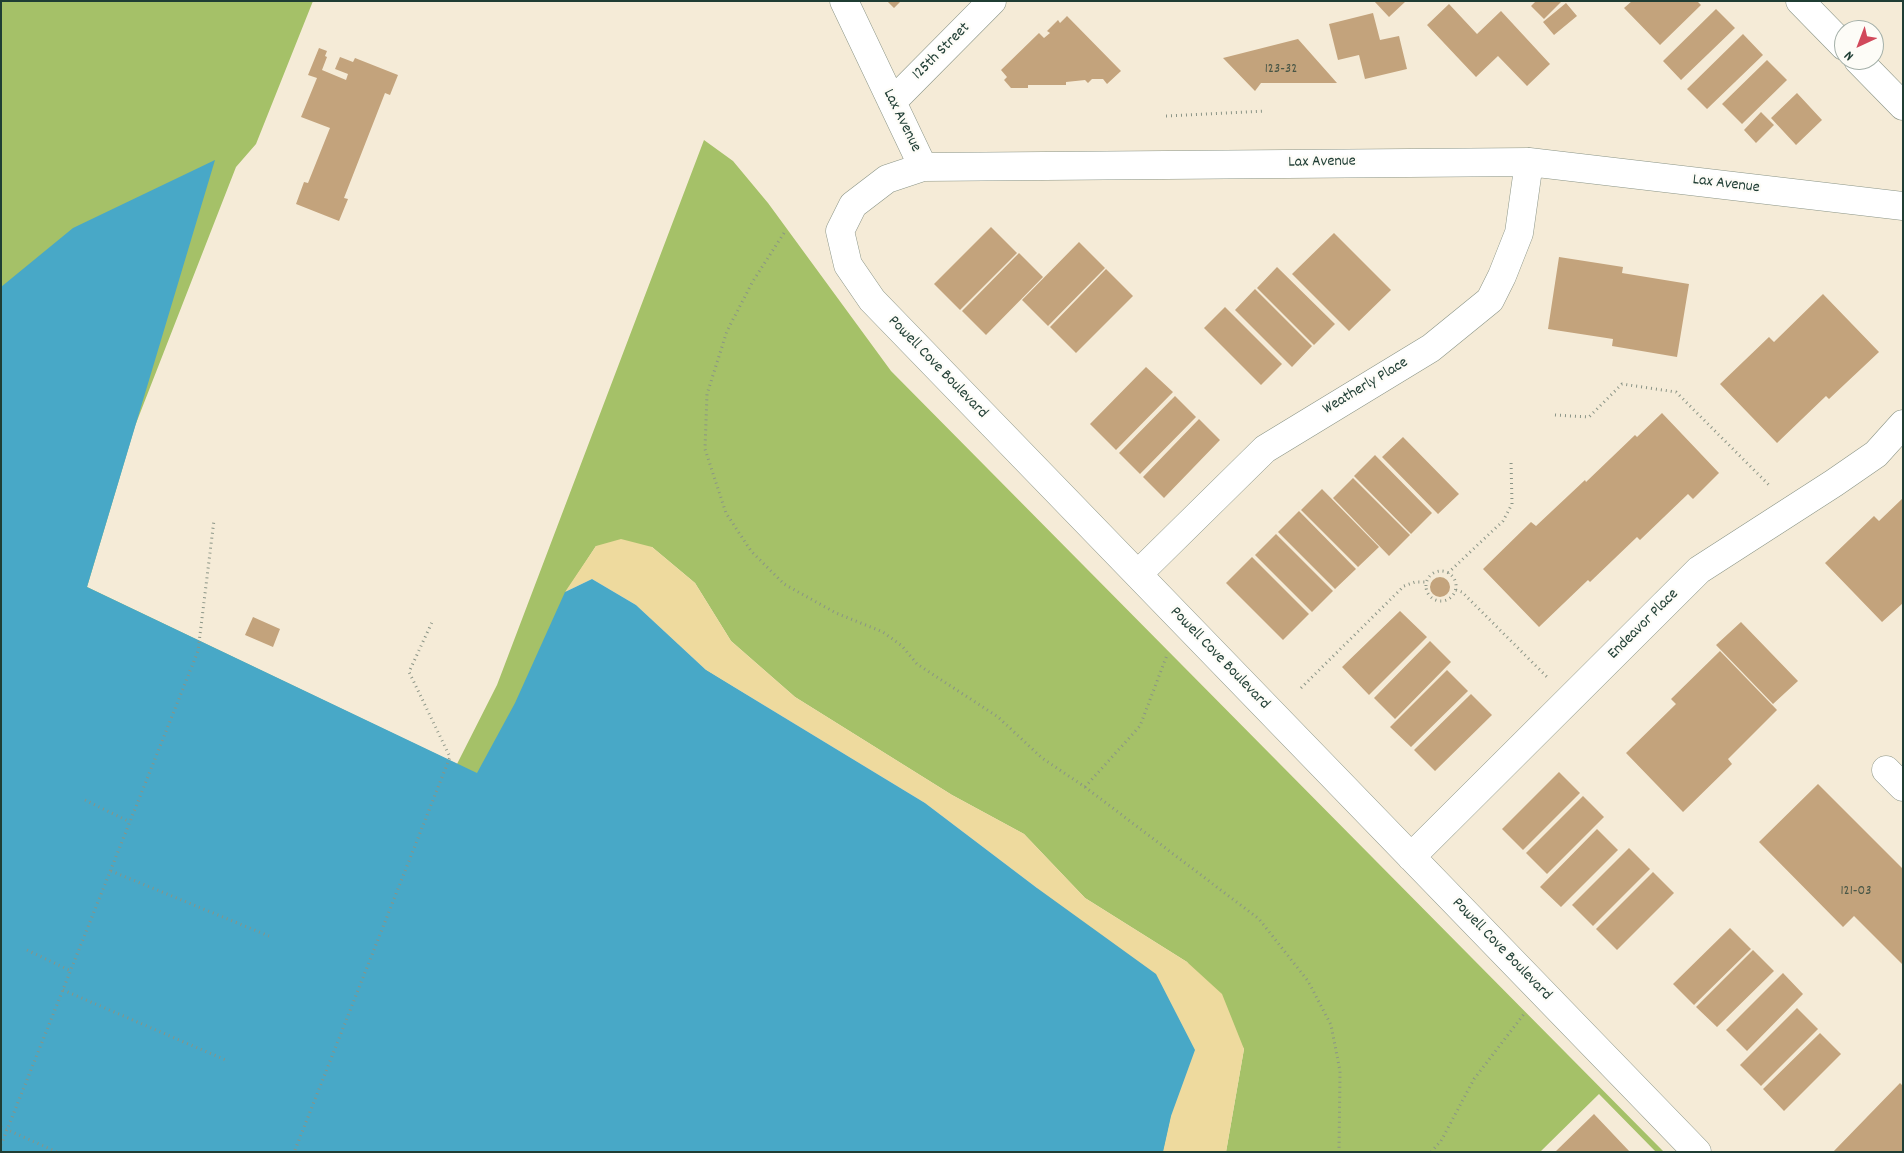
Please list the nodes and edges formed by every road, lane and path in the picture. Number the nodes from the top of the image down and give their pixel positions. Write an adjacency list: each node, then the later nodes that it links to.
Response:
1 (844, 1): 6 (street, Lax Avenue)
2 (992, 1): 6 (street, 125th Street)
3 (1800, 1): 4 (street)
4 (1834, 36)
5 (1868, 70): 7 (street)
6 (892, 102): 11 (street, Lax Avenue)
7 (1903, 106)
8 (1265, 111): 9 (path)
9 (1166, 116)
10 (1529, 162): 11 (street, Lax Avenue); 12 (street, Lax Avenue); 20 (street, Weatherly Place)
11 (923, 167): 20 (street, Powell Cove Boulevard)
12 (1903, 206)
13 (784, 233): 27 (path)
14 (1555, 415): 17 (path)
15 (1903, 424): 30 (street, Endeavor Place)
16 (1511, 460): 19 (path)
17 (1771, 488)
18 (214, 520): 29 (path)
19 (1448, 573): 21 (path); 22 (path)
20 (1138, 574): 30 (street, Powell Cove Boulevard)
21 (1426, 582): 22 (path); 26 (path)
22 (1456, 590): 25 (path)
23 (433, 620): 41 (path)
24 (1167, 655): 27 (path)
25 (1549, 679)
26 (1301, 688)
27 (1084, 787): 43 (path)
28 (85, 800): 29 (path)
29 (130, 822): 31 (path)
30 (1411, 857): 36 (street, Powell Cove Boulevard)
31 (111, 871): 32 (path); 34 (path)
32 (268, 936)
33 (27, 950): 34 (path)
34 (71, 971): 35 (path)
35 (63, 990): 37 (path); 39 (path)
36 (1542, 992): 44 (path); 45 (street, Powell Cove Boulevard)
37 (228, 1061)
38 (1, 1127): 39 (path)
39 (8, 1130): 40 (path); 42 (path)
40 (1, 1145)
41 (295, 1150)
42 (57, 1152)
43 (1339, 1152)
44 (1430, 1152)
45 (1697, 1152)

